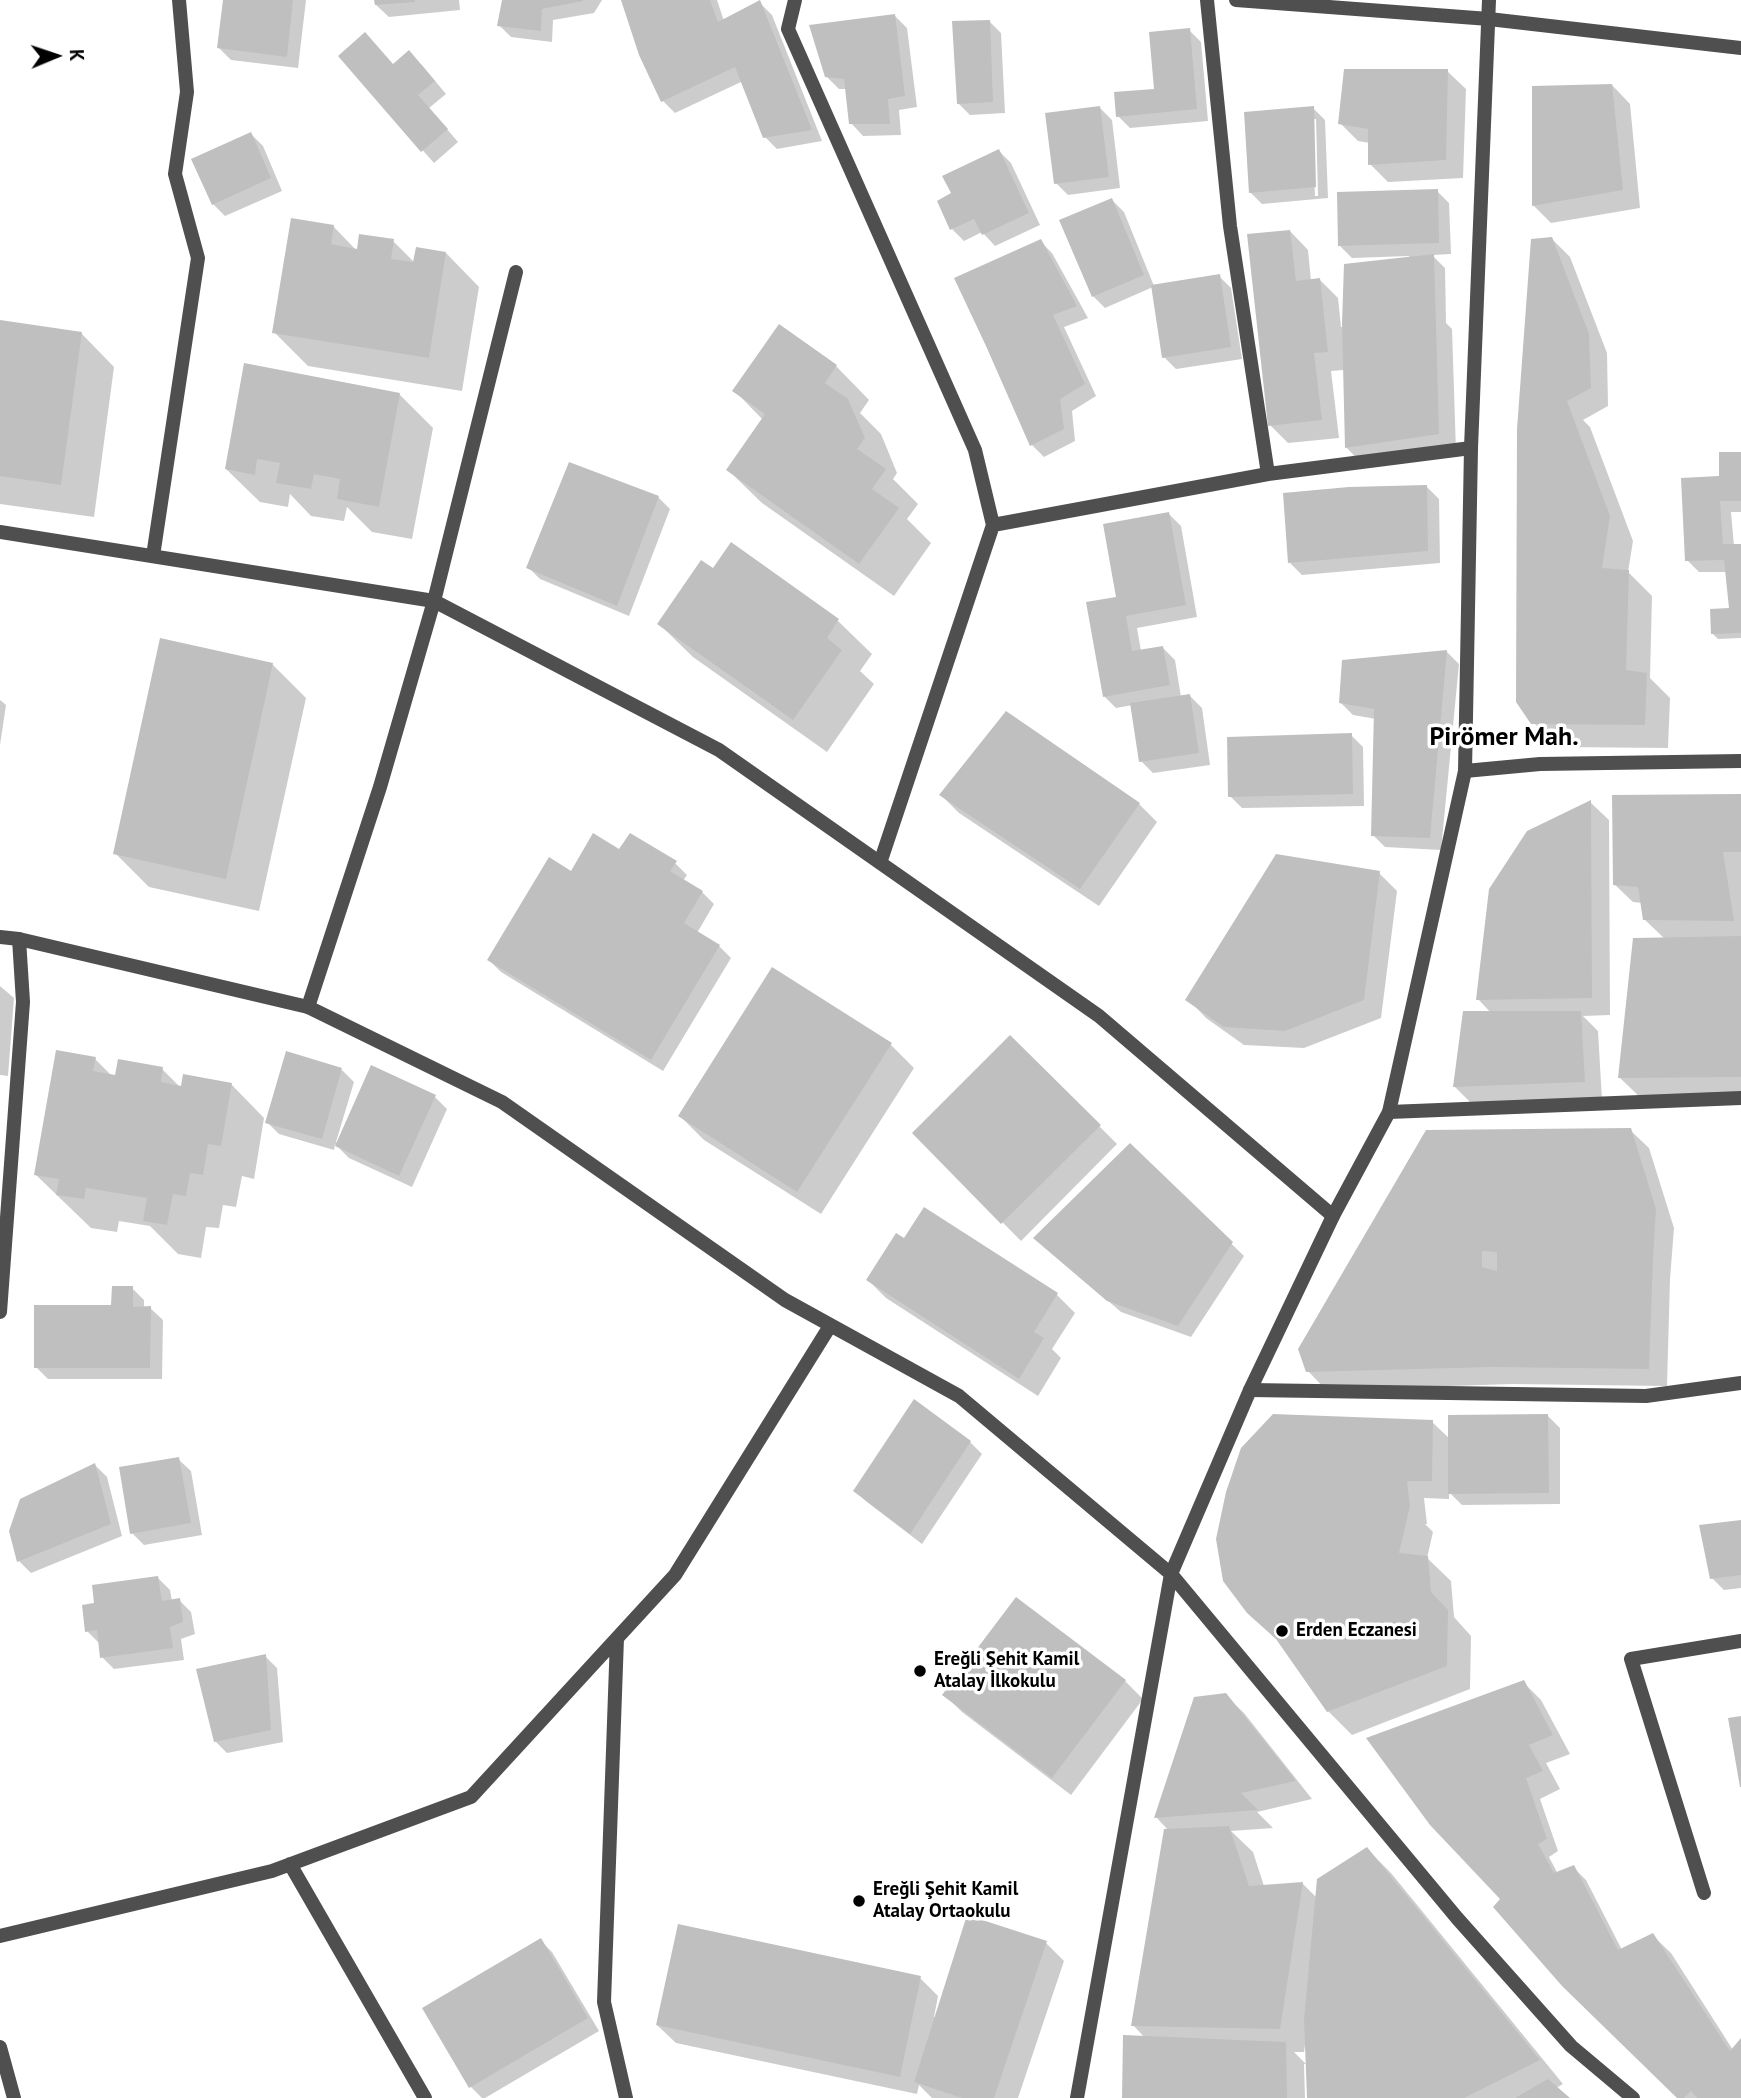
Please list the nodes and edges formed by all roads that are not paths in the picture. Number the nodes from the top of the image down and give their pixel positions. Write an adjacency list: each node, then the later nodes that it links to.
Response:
1 (178, 0): 13 (street)
2 (795, 0): 11 (street)
3 (1207, 0): 10 (street)
4 (1236, 0): 6 (street)
5 (1489, 0): 6 (street)
6 (1489, 19): 7 (street); 9 (street)
7 (1741, 48)
8 (516, 272): 14 (street)
9 (1471, 448): 10 (street); 16 (street)
10 (1268, 474): 11 (street)
11 (993, 525): 17 (street)
12 (0, 532): 13 (street)
13 (153, 556): 14 (street)
14 (435, 601): 17 (street); 20 (street)
15 (1741, 761): 16 (street)
16 (1465, 771): 22 (street)
17 (880, 863): 23 (street)
18 (0, 937): 19 (street)
19 (19, 939): 20 (street); 24 (street)
20 (308, 1007): 25 (street)
21 (1741, 1098): 22 (street)
22 (1389, 1112): 23 (street)
23 (1333, 1216): 27 (street)
24 (0, 1312)
25 (830, 1326): 28 (street); 29 (street)
26 (1741, 1383): 27 (street)
27 (1250, 1390): 28 (street)
28 (1171, 1574): 38 (street); 39 (street)
29 (617, 1638): 31 (street); 37 (street)
30 (1741, 1641): 32 (street)
31 (290, 1864): 33 (street); 36 (street)
32 (1704, 1893)
33 (0, 1936)
34 (0, 2047): 35 (street)
35 (14, 2098)
36 (425, 2098)
37 (626, 2098)
38 (1077, 2098)
39 (1633, 2098)

